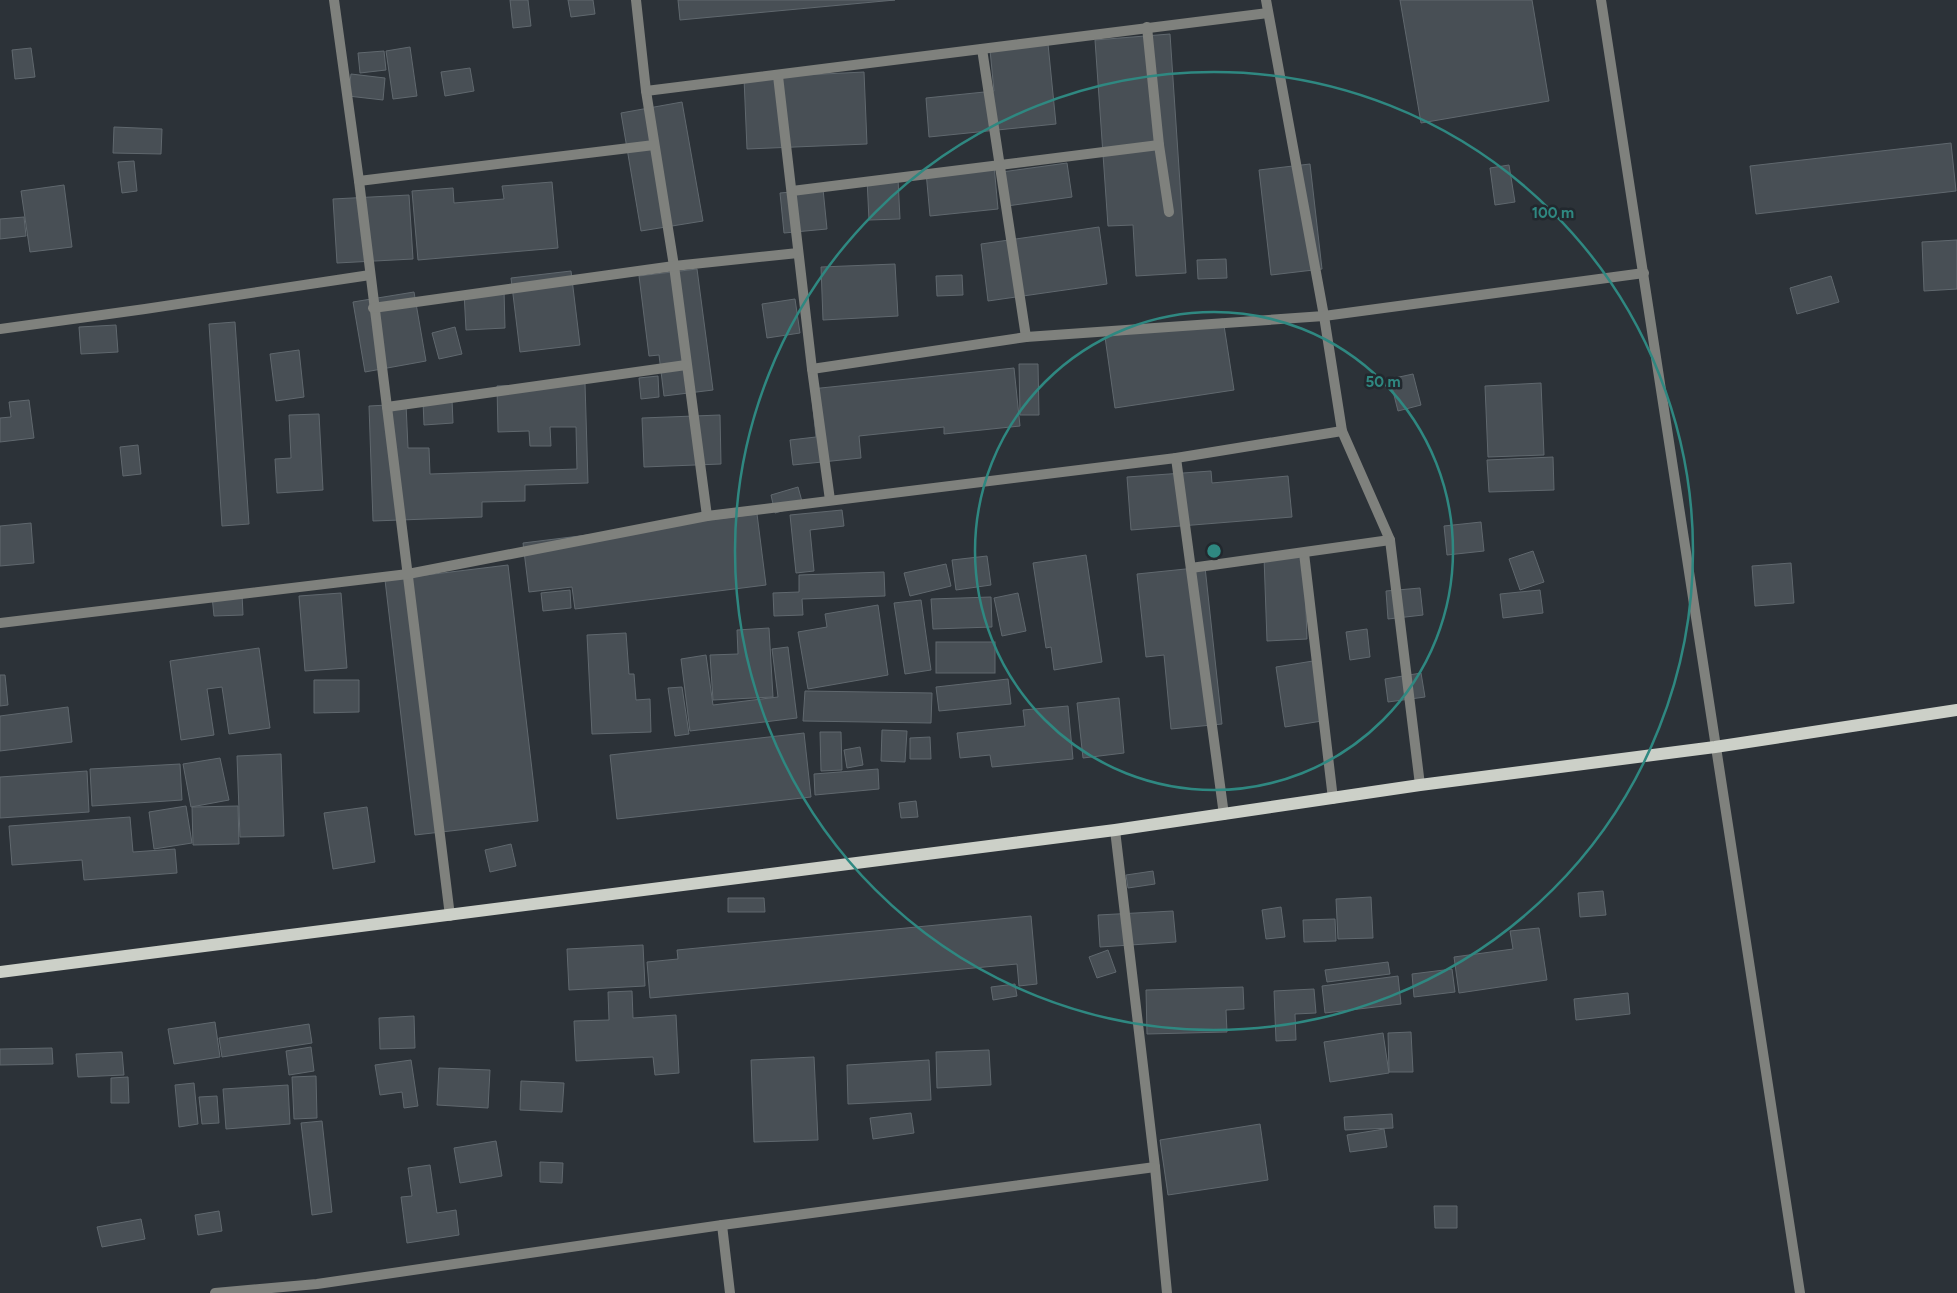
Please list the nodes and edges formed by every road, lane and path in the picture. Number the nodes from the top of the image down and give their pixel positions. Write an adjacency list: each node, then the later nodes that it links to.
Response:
1 (334, 0): 13 (street)
2 (636, 0): 9 (street)
3 (1266, 0): 5 (street)
4 (1601, 0): 18 (street)
5 (1268, 13): 6 (street); 21 (street)
6 (1147, 27): 7 (street); 11 (street)
7 (982, 49): 8 (street); 12 (street)
8 (778, 76): 9 (street); 14 (street)
9 (646, 91): 10 (street)
10 (654, 145): 13 (street); 17 (street)
11 (1159, 145): 12 (street); 15 (street)
12 (999, 165): 14 (street); 23 (street)
13 (359, 181): 19 (street)
14 (792, 191): 16 (street)
15 (1169, 212)
16 (798, 253): 17 (street); 25 (street)
17 (674, 266): 20 (street); 24 (street)
18 (1644, 272): 21 (street); 37 (street)
19 (370, 275): 20 (street); 22 (street)
20 (373, 308): 26 (street)
21 (1324, 316): 23 (street); 27 (street)
22 (0, 328)
23 (1026, 337): 25 (street)
24 (686, 365): 26 (street); 30 (street)
25 (812, 369): 29 (street)
26 (387, 407): 34 (street)
27 (1342, 431): 28 (street); 31 (street)
28 (1176, 458): 29 (street); 33 (street)
29 (830, 500): 30 (street)
30 (707, 516): 34 (street)
31 (1390, 540): 32 (street); 38 (street)
32 (1304, 553): 33 (street); 39 (street)
33 (1191, 568): 40 (street)
34 (408, 574): 35 (street); 42 (street)
35 (0, 623)
36 (1957, 710): 37 (main road)
37 (1715, 748): 38 (main road); 49 (street)
38 (1420, 785): 39 (main road)
39 (1333, 799): 40 (main road)
40 (1224, 815): 41 (main road)
41 (1115, 830): 42 (main road); 44 (street)
42 (450, 916): 43 (main road)
43 (0, 972)
44 (1155, 1167): 45 (street); 48 (street)
45 (722, 1225): 46 (street); 47 (street)
46 (215, 1293)
47 (730, 1293)
48 (1167, 1293)
49 (1800, 1293)

